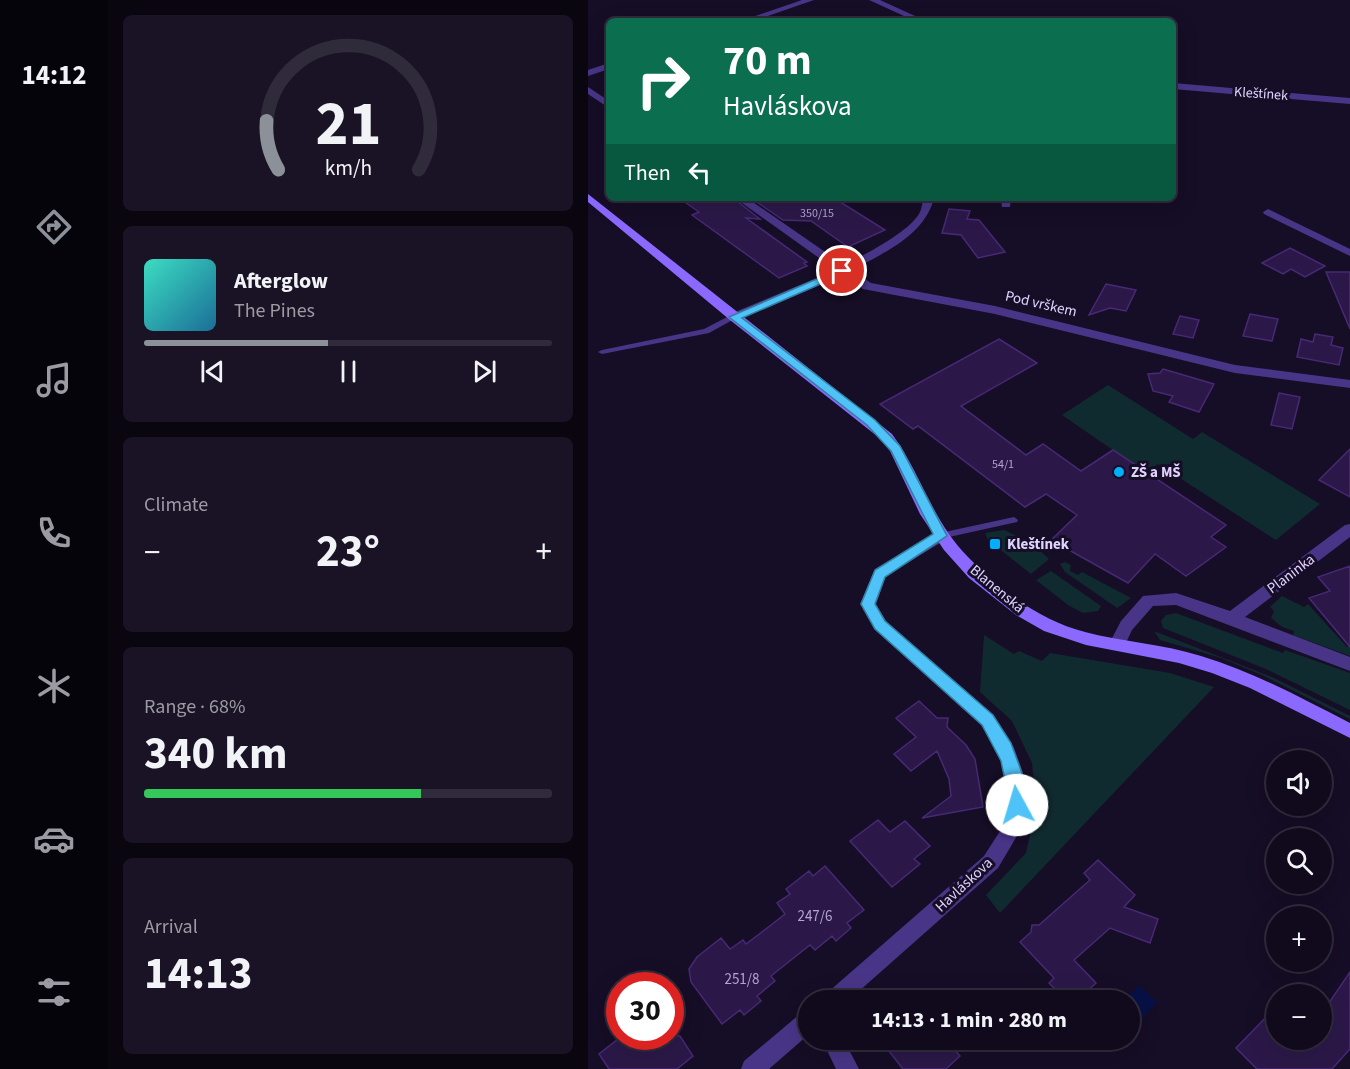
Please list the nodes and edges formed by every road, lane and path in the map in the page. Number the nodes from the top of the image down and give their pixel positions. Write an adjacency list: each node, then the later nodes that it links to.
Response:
1 (810, 0): 3 (street)
2 (873, 0): 4 (street)
3 (754, 18)
4 (915, 18)
5 (606, 67): 6 (street)
6 (588, 72)
7 (1176, 86): 9 (street, Kleštínek)
8 (588, 90): 10 (street)
9 (1350, 101)
10 (606, 103)
11 (588, 197): 19 (street, Blanenská)
12 (744, 201): 18 (street, Pod vrškem)
13 (928, 201): 18 (street)
14 (1268, 212): 15 (street)
15 (1302, 229): 16 (street); 17 (street)
16 (1291, 235)
17 (1350, 253)
18 (842, 271): 19 (street); 21 (street, Pod vrškem)
19 (734, 317): 20 (lane); 24 (street, Blanenská)
20 (602, 352)
21 (1350, 384)
22 (1014, 520): 24 (lane)
23 (1350, 529): 25 (street, Planinka)
24 (940, 536): 26 (street, Blanenská); 29 (street, Havláskova)
25 (1232, 618): 26 (street); 27 (street)
26 (1117, 644): 28 (street, Blanenská)
27 (1350, 664)
28 (1350, 731)
29 (845, 990)
30 (798, 1030): 32 (street)
31 (838, 1050): 33 (street)
32 (752, 1069)
33 (848, 1069)

